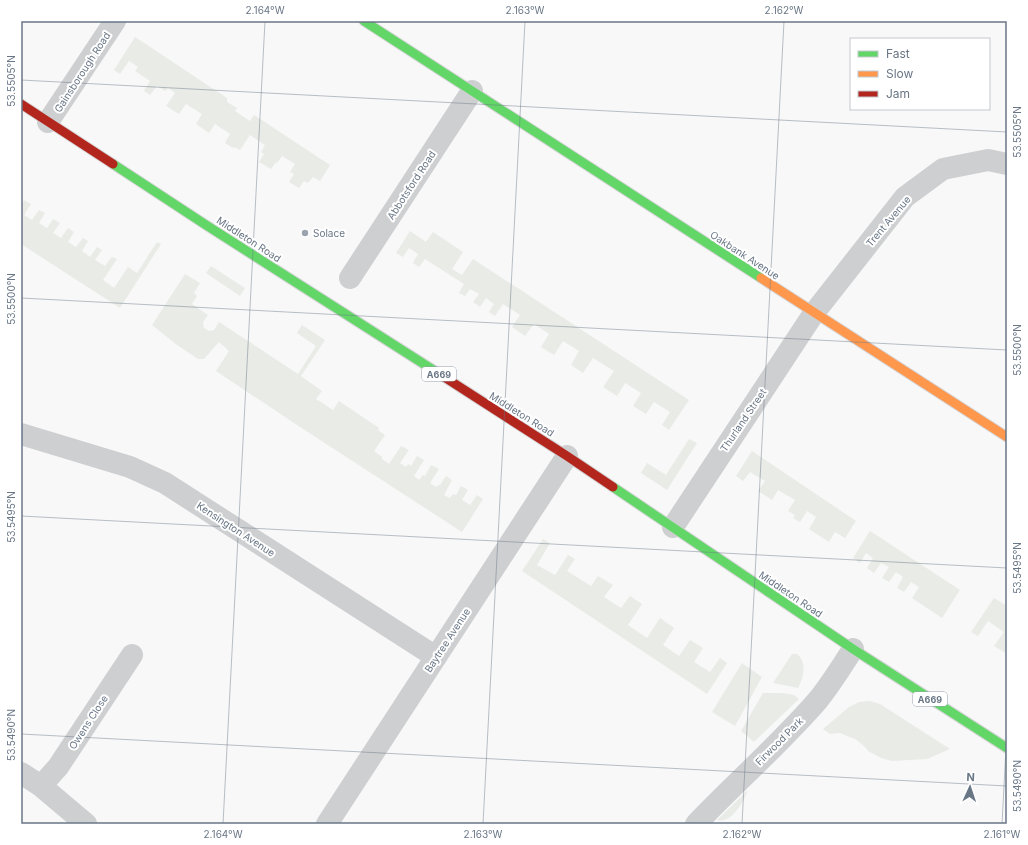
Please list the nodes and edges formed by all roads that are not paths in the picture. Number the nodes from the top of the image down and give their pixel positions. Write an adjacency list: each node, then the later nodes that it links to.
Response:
1 (115, 21): 5 (street, Gainsborough Road)
2 (364, 21): 3 (main road, Oakbank Avenue)
3 (472, 91): 7 (street, Abbotsford Road); 8 (main road, Oakbank Avenue)
4 (21, 104): 5 (main road, Middleton Road / A669)
5 (48, 122): 11 (main road, Middleton Road / A669)
6 (1007, 164): 8 (street, Trent Avenue)
7 (350, 278)
8 (814, 313): 10 (main road, Oakbank Avenue); 12 (street, Thurland Street)
9 (21, 434): 15 (street, Kensington Avenue)
10 (1007, 437)
11 (567, 456): 12 (main road, Middleton Road / A669); 15 (street, Baytree Avenue)
12 (673, 527): 13 (main road, Middleton Road / A669)
13 (853, 649): 16 (main road, Middleton Road / A669); 21 (street, Firwood Park)
14 (132, 655): 18 (street, Owens Close)
15 (436, 657): 20 (street, Baytree Avenue)
16 (1007, 748)
17 (21, 773): 18 (street)
18 (41, 786): 19 (street)
19 (86, 824)
20 (327, 824)
21 (696, 824)

